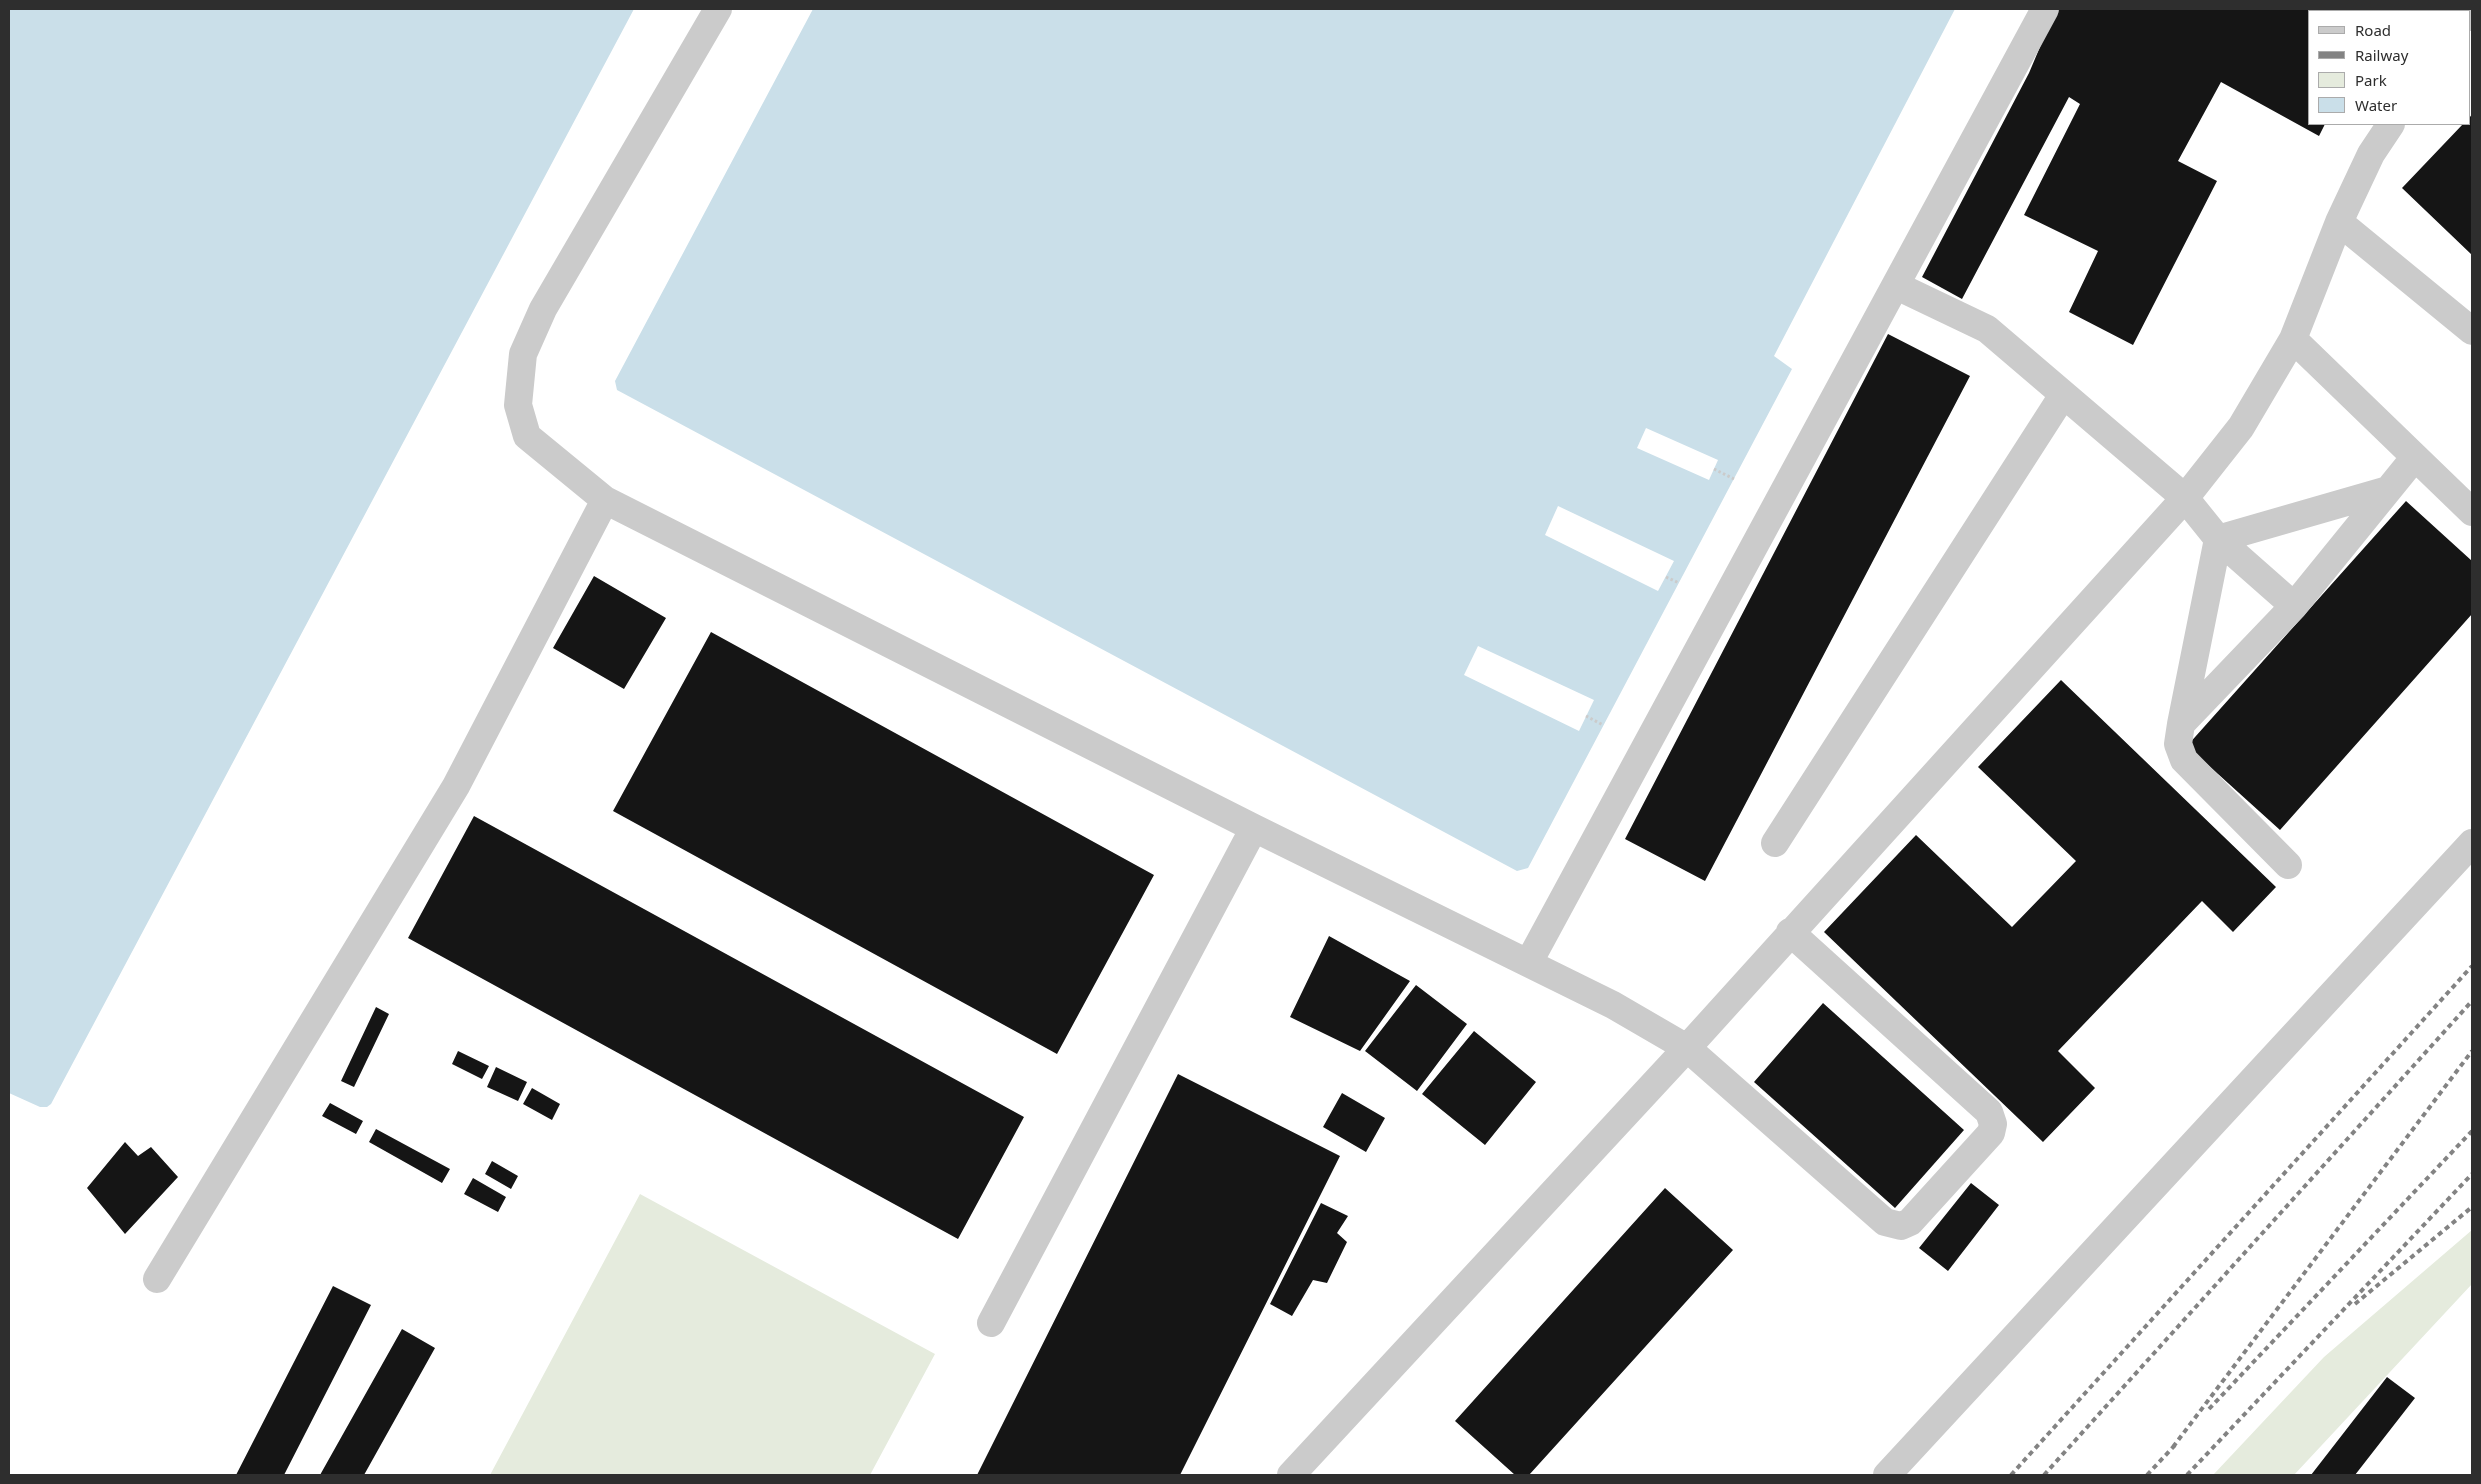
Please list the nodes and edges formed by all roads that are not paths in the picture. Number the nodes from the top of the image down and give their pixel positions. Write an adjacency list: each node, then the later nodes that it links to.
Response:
1 (718, 9): 12 (street)
2 (2045, 9): 5 (street)
3 (2390, 125): 4 (street)
4 (2339, 222): 6 (street); 7 (street)
5 (1896, 286): 8 (street); 22 (street)
6 (2472, 331)
7 (2293, 339): 9 (street); 11 (street)
8 (2063, 395): 11 (street); 18 (street)
9 (2415, 457): 10 (street); 13 (street)
10 (2388, 490): 14 (street); 15 (street)
11 (2184, 498): 14 (street); 21 (street)
12 (605, 500): 17 (street); 24 (street)
13 (2472, 512)
14 (2218, 539): 15 (street); 16 (street)
15 (2294, 606): 16 (street)
16 (2181, 724): 20 (street)
17 (1254, 828): 22 (street); 25 (street)
18 (1775, 843)
19 (2472, 843): 27 (street)
20 (2288, 865)
21 (1790, 932): 23 (street); 23 (street)
22 (1529, 962): 23 (street)
23 (1686, 1048): 26 (street)
24 (157, 1280)
25 (991, 1323)
26 (1291, 1475)
27 (1887, 1475)

